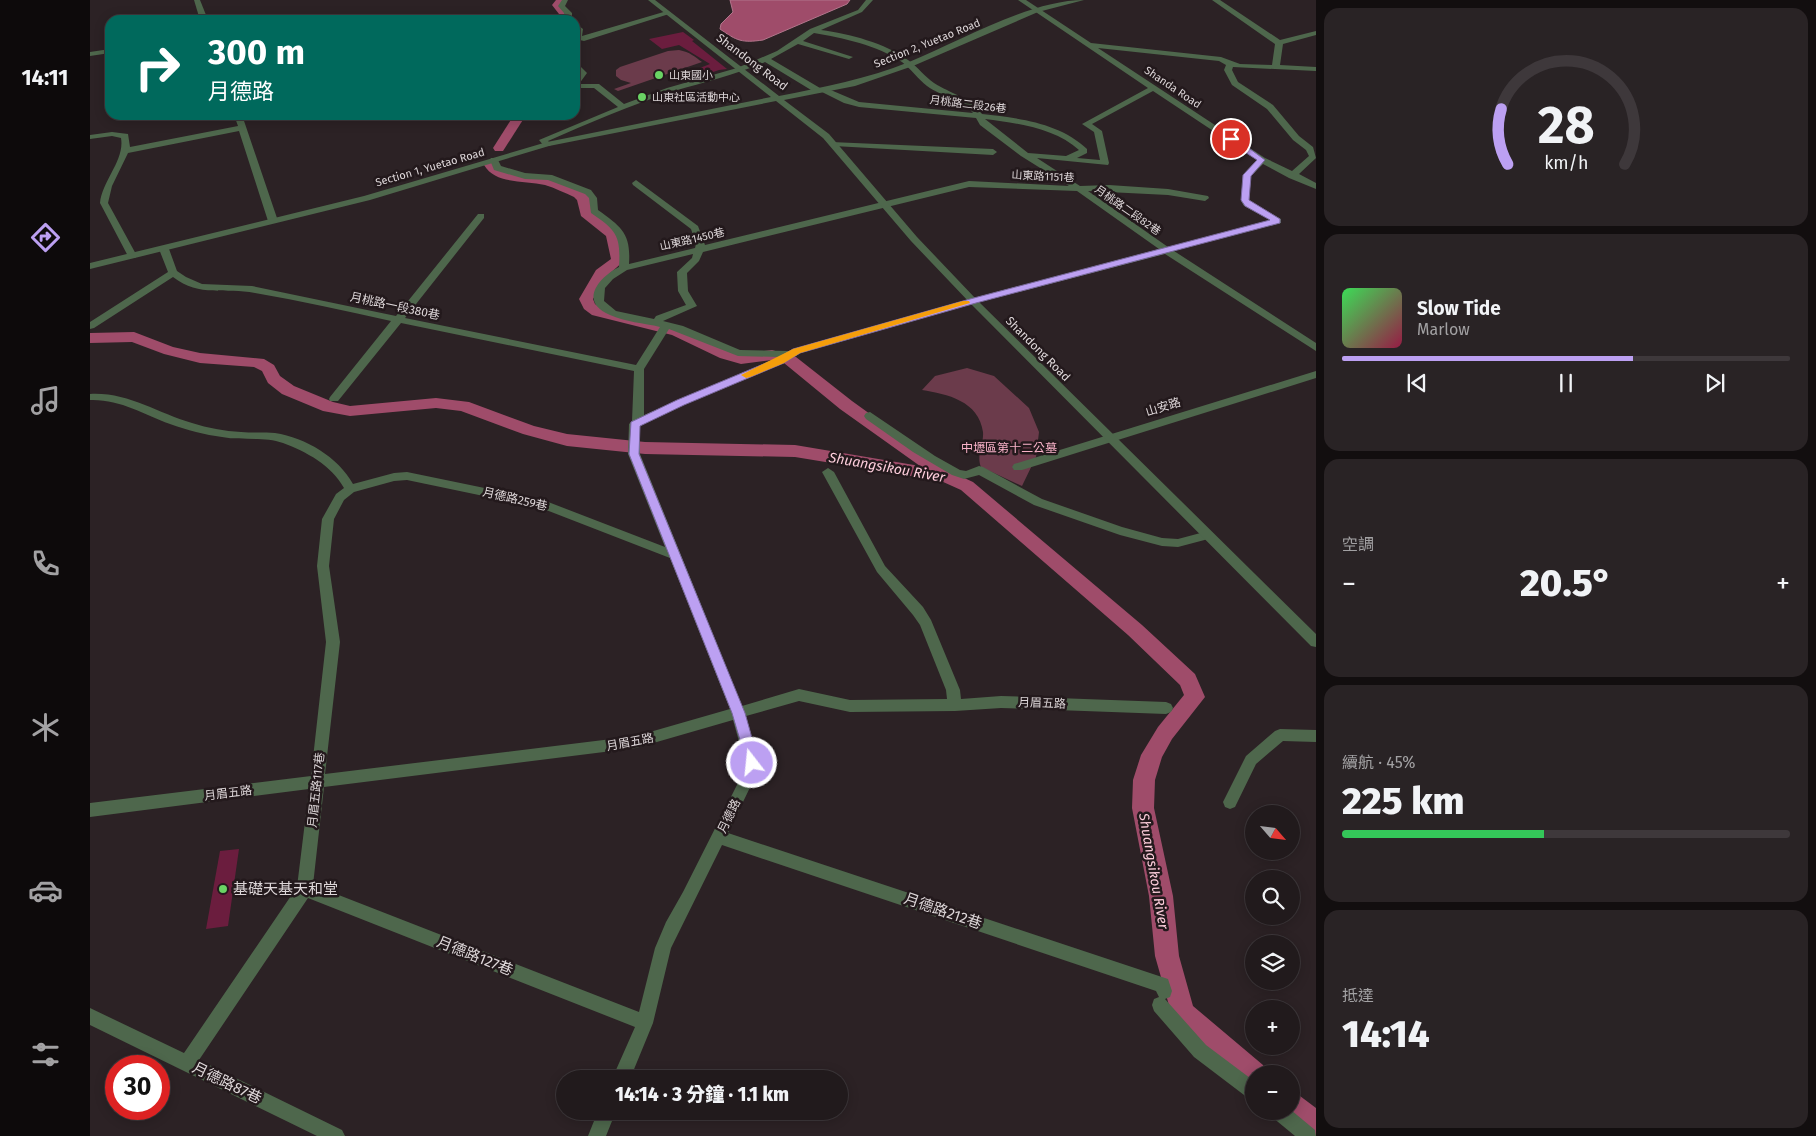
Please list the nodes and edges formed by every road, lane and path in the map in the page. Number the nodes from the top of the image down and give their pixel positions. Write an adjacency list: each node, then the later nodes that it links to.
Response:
1 (197, 0): 11 (street)
2 (565, 0): 12 (street)
3 (651, 0): 10 (street, Shandong Road)
4 (870, 0): 13 (street)
5 (1021, 0): 9 (street, Shanda Road)
6 (1065, 0): 9 (street, Section 2, Yuetao Road)
7 (1081, 0): 9 (street, Section 2, Yuetao Road)
8 (1215, 0): 17 (street)
9 (1034, 9): 18 (street, Shanda Road); 25 (street, Section 2, Yuetao Road)
10 (667, 13): 15 (street); 29 (street, Shandong Road)
11 (202, 15)
12 (568, 15)
13 (813, 32): 16 (street); 25 (street, 月桃路二段82巷)
14 (1316, 33): 17 (street)
15 (580, 38)
16 (799, 42): 23 (street); 24 (street)
17 (1279, 43): 27 (street)
18 (1089, 45): 26 (street); 31 (street, Shanda Road)
19 (90, 46): 21 (street)
20 (105, 52): 21 (street)
21 (99, 53): 22 (street)
22 (90, 54)
23 (849, 56)
24 (765, 60): 29 (street); 32 (street, 月桃路二段26巷)
25 (908, 63): 32 (street, Section 2, Yuetao Road); 35 (street, 月桃路二段82巷)
26 (1230, 64): 27 (street); 47 (street)
27 (1276, 67): 28 (street)
28 (1316, 69)
29 (740, 70): 33 (street, Shandong Road); 34 (street)
30 (580, 85): 34 (street)
31 (1154, 88): 44 (street); 46 (street, Shanda Road)
32 (819, 89): 33 (street, Section 2, Yuetao Road); 35 (street, 月桃路二段26巷)
33 (776, 96): 39 (street, Section 1, Yuetao Road); 40 (street, Shandong Road)
34 (623, 107): 39 (street)
35 (979, 116): 43 (street, 月桃路二段82巷); 44 (street, 月桃路二段26巷)
36 (239, 120): 37 (street)
37 (242, 128): 41 (street); 55 (street)
38 (90, 137): 41 (street)
39 (545, 142): 45 (street, Section 1, Yuetao Road); 51 (street, Section 1, Yuetao Road)
40 (834, 144): 42 (street); 53 (street, Shandong Road)
41 (124, 152): 59 (street)
42 (993, 152)
43 (1024, 154): 44 (street); 50 (street, 月桃路二段82巷)
44 (1067, 159)
45 (494, 160): 51 (street, Section 1, Yuetao Road); 62 (street)
46 (1262, 160): 47 (street, Shanda Road); 58 (street)
47 (1292, 176): 49 (street, Shanda Road)
48 (636, 183): 57 (street)
49 (1316, 186)
50 (1079, 189): 52 (street, 山東路1151巷); 53 (street, 山東路1151巷); 58 (street, 月桃路二段82巷)
51 (366, 196): 55 (street, Section 1, Yuetao Road)
52 (1205, 198)
53 (883, 203): 57 (street, 山東路1450巷); 64 (street, Shandong Road)
54 (481, 216): 65 (street)
55 (273, 219): 56 (street, Section 1, Yuetao Road); 59 (street, Section 1, Yuetao Road)
56 (164, 249): 59 (street, Section 1, Yuetao Road); 63 (street)
57 (700, 250): 62 (street, 山東路1450巷); 67 (street)
58 (1167, 251): 64 (street); 68 (street, 月桃路二段82巷)
59 (131, 254): 60 (street, Section 1, Yuetao Road); 61 (street, Section 1, Yuetao Road)
60 (90, 262)
61 (90, 266)
62 (624, 268): 67 (street, 山東路1450巷)
63 (173, 272): 65 (street, 月桃路一段380巷); 66 (street)
64 (973, 301): 69 (street); 76 (street, Shandong Road)
65 (397, 319): 70 (street, 月桃路一段380巷); 73 (street)
66 (90, 326)
67 (661, 326): 69 (street); 70 (street)
68 (1316, 348)
69 (785, 357): 75 (street)
70 (639, 369): 75 (street, 月德路)
71 (1316, 374): 76 (street, 山安路)
72 (90, 397): 79 (street)
73 (334, 399)
74 (870, 416): 80 (street)
75 (638, 421): 81 (street, 月德路)
76 (1110, 438): 77 (street, 山安路); 80 (street, Shandong Road)
77 (1018, 467)
78 (828, 472): 83 (street)
79 (350, 489): 81 (street, 月德路259巷); 87 (street, 月眉五路117巷)
80 (1208, 535): 82 (street, Shandong Road)
81 (674, 555): 85 (street, 月德路)
82 (1316, 642)
83 (955, 705): 84 (street, 月眉五路); 85 (street, 月眉五路)
84 (1166, 708)
85 (738, 713): 87 (street, 月眉五路); 90 (street, 月德路)
86 (1316, 736): 88 (street)
87 (317, 782): 89 (street, 月眉五路); 91 (street, 月眉五路117巷)
88 (1230, 802)
89 (90, 810)
90 (718, 837): 93 (street, 月德路); 96 (street, 月德路212巷)
91 (305, 889): 93 (street, 月德路127巷); 94 (street, 月眉五路117巷)
92 (90, 1016): 94 (street, 月德路87巷)
93 (645, 1023): 95 (street, 月德路)
94 (187, 1064): 99 (street, 月德路87巷)
95 (625, 1070)
96 (1245, 1085)
97 (603, 1120): 100 (street)
98 (1289, 1120): 101 (street)
99 (336, 1136)
100 (597, 1136)
101 (1309, 1136)

